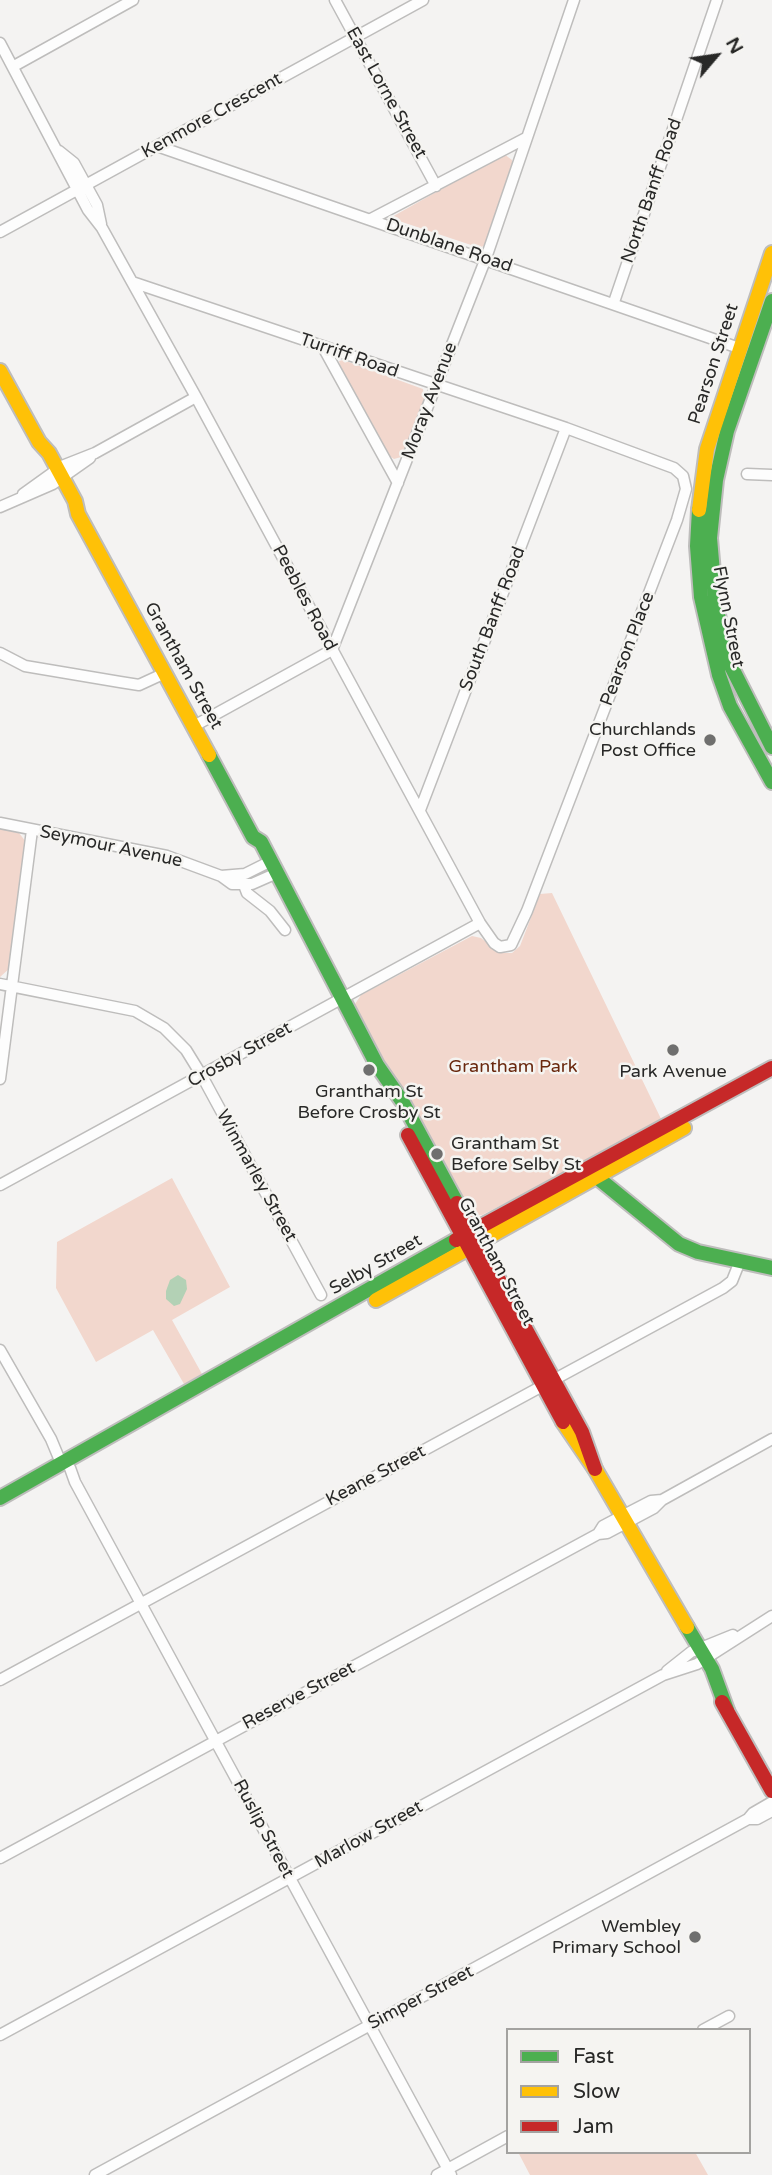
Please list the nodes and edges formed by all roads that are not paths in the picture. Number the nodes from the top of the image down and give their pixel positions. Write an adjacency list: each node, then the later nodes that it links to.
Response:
1 (133, 0): 8 (street)
2 (335, 0): 6 (street, East Lorne Street)
3 (423, 0): 6 (street, Kenmore Crescent)
4 (574, 0): 9 (street, Moray Avenue)
5 (718, 0): 19 (street, North Banff Road)
6 (356, 37): 10 (street, Kenmore Crescent); 11 (street, East Lorne Street)
7 (0, 43): 8 (street, Peebles Road)
8 (13, 66): 12 (street, Peebles Road)
9 (526, 138): 11 (street); 16 (street, Moray Avenue)
10 (158, 146): 12 (street, Kenmore Crescent); 13 (street, Dunblane Road)
11 (436, 186): 13 (street)
12 (81, 187): 14 (street, Kenmore Crescent); 17 (street, Peebles Road)
13 (371, 219): 16 (street, Dunblane Road)
14 (0, 232)
15 (772, 253): 21 (main road, Pearson Street)
16 (486, 258): 19 (street, Dunblane Road); 23 (street, Moray Avenue)
17 (132, 282): 20 (street, Turriff Road); 24 (street, Peebles Road)
18 (772, 301): 30 (main road, Pearson Street)
19 (614, 302): 21 (street, Dunblane Road)
20 (323, 347): 23 (street, Turriff Road); 31 (street)
21 (739, 348): 32 (main road, Pearson Street)
22 (0, 372): 28 (main road, Grantham Street)
23 (436, 386): 25 (street, Turriff Road); 31 (street, Moray Avenue)
24 (196, 397): 28 (street); 34 (street, Peebles Road)
25 (565, 428): 29 (street, Turriff Road); 42 (street, South Banff Road)
26 (747, 474): 27 (street)
27 (772, 475)
28 (57, 476): 33 (street); 36 (main road, Grantham Street)
29 (683, 476): 50 (street, Pearson Place)
30 (716, 480): 37 (main road, Flynn Street)
31 (398, 483): 34 (street, Moray Avenue)
32 (700, 489): 40 (main road, Flynn Street)
33 (0, 507)
34 (332, 650): 38 (street); 42 (street, Peebles Road)
35 (0, 653): 36 (street)
36 (165, 673): 38 (main road, Grantham Street)
37 (755, 718): 39 (main road, Flynn Street); 40 (main road)
38 (194, 726): 45 (main road, Grantham Street)
39 (772, 747)
40 (755, 752): 41 (main road, Flynn Street)
41 (772, 782)
42 (420, 810): 48 (street, Peebles Road)
43 (0, 824): 44 (street, Seymour Avenue)
44 (33, 830): 46 (street, Seymour Avenue); 52 (street)
45 (271, 868): 46 (street); 47 (street); 53 (main road, Grantham Street)
46 (221, 876): 47 (street, Seymour Avenue)
47 (244, 885): 49 (street, Seymour Avenue)
48 (480, 923): 50 (street, Peebles Road); 53 (street, Crosby Street)
49 (285, 930)
50 (517, 938)
51 (0, 984): 52 (street, Winmarley Street)
52 (11, 986): 55 (street, Winmarley Street); 56 (street)
53 (343, 999): 55 (street, Crosby Street); 60 (main road, Grantham Street)
54 (772, 1068): 58 (main road, Selby Street)
55 (202, 1076): 59 (street, Crosby Street); 63 (street, Winmarley Street)
56 (0, 1079)
57 (772, 1079): 58 (main road, Selby Street)
58 (594, 1172): 60 (main road, Selby Street); 61 (main road)
59 (0, 1185)
60 (470, 1241): 65 (main road, Grantham Street); 67 (main road, Selby Street)
61 (740, 1261): 62 (main road); 65 (street, Keane Street)
62 (772, 1268)
63 (321, 1295)
64 (0, 1350): 67 (street, Ruslip Street)
65 (547, 1384): 70 (main road, Grantham Street); 71 (street, Keane Street)
66 (772, 1439): 70 (street, Reserve Street)
67 (68, 1469): 68 (main road, Selby Street); 69 (main road, Selby Street); 71 (street, Ruslip Street)
68 (0, 1498)
69 (0, 1507)
70 (624, 1520): 73 (main road, Grantham Street); 75 (street, Reserve Street)
71 (142, 1603): 74 (street, Keane Street); 75 (street, Ruslip Street)
72 (772, 1616): 73 (street, Marlow Street)
73 (698, 1655): 76 (main road, Grantham Street); 81 (street, Marlow Street)
74 (0, 1680)
75 (216, 1741): 80 (street, Reserve Street); 81 (street, Ruslip Street)
76 (772, 1791)
77 (772, 1802): 79 (street, Simper Street)
78 (772, 1811): 79 (street, Simper Street)
79 (748, 1819): 83 (street, Simper Street)
80 (0, 1858)
81 (290, 1878): 83 (street, Ruslip Street); 85 (street, Marlow Street)
82 (729, 2016): 84 (street)
83 (370, 2025): 87 (street, Ruslip Street); 88 (street, Simper Street)
84 (707, 2028)
85 (0, 2035)
86 (506, 2137): 87 (street)
87 (449, 2172): 89 (street)
88 (94, 2175)
89 (437, 2175)

